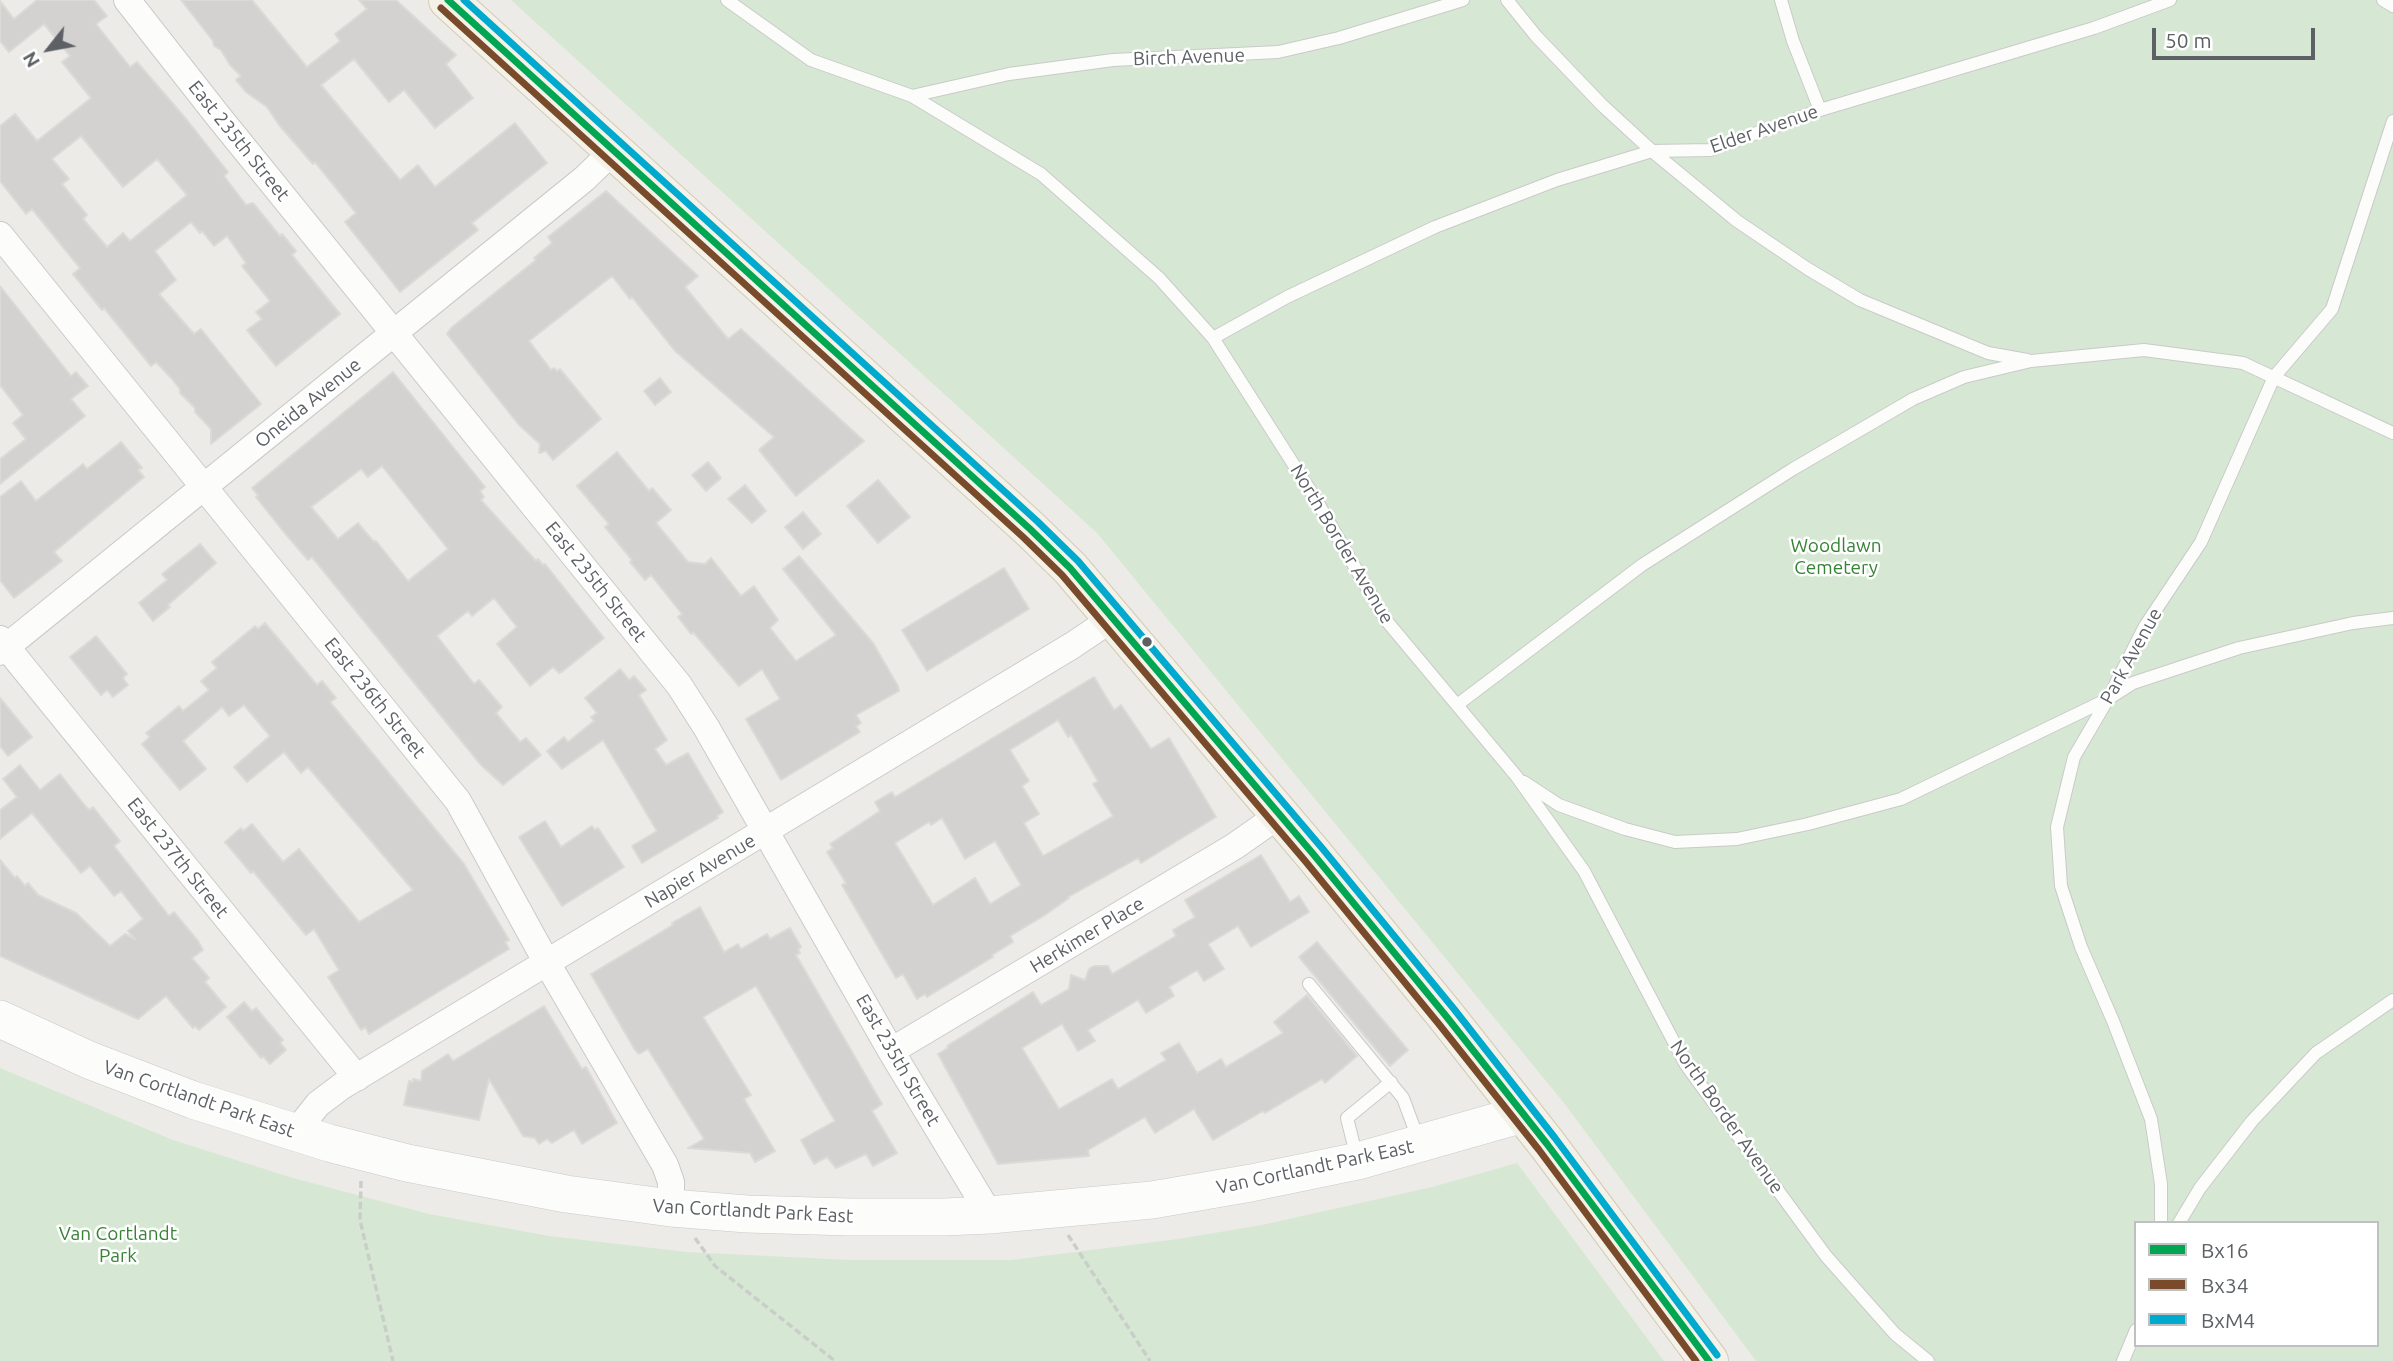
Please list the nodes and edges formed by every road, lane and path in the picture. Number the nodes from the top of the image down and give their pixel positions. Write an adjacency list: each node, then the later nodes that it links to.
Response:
1 (127, 0): 16 (street, East 235th Street)
2 (448, 0): 13 (main road)
3 (727, 0): 10 (lane, North Border Avenue)
4 (1462, 0): 10 (lane, Birch Avenue)
5 (1507, 0): 14 (lane)
6 (1781, 0): 11 (lane)
7 (2169, 0): 11 (lane, Elder Avenue)
8 (2383, 0): 9 (lane)
9 (2393, 6)
10 (912, 96): 17 (lane, North Border Avenue)
11 (1820, 110): 14 (lane, Elder Avenue)
12 (2393, 121): 19 (lane, Park Avenue)
13 (613, 151): 16 (street, Oneida Avenue); 22 (main road)
14 (1652, 151): 17 (lane, Elder Avenue); 18 (lane)
15 (0, 235): 21 (street, East 236th Street)
16 (394, 333): 21 (street, Oneida Avenue); 29 (street, East 235th Street)
17 (1213, 338): 26 (lane, North Border Avenue)
18 (2031, 361): 19 (lane); 26 (lane)
19 (2274, 377): 20 (lane); 25 (lane, Park Avenue)
20 (2393, 433)
21 (204, 486): 24 (street, Oneida Avenue); 30 (street, East 236th Street)
22 (1113, 618): 28 (main road); 29 (street, Napier Avenue)
23 (2393, 618): 25 (lane)
24 (2, 646): 35 (street, East 237th Street)
25 (2108, 699): 27 (lane); 45 (lane, Park Avenue)
26 (1457, 705): 27 (lane, North Border Avenue)
27 (1517, 777): 52 (lane, North Border Avenue)
28 (1279, 815): 34 (street, Herkimer Place); 37 (main road)
29 (766, 830): 30 (street, Napier Avenue); 34 (street, East 235th Street)
30 (547, 963): 35 (street, Napier Avenue); 42 (street, East 236th Street)
31 (1309, 984): 36 (lane)
32 (2393, 1000): 46 (lane)
33 (0, 1019): 38 (street, Van Cortlandt Park East)
34 (891, 1051): 44 (street, East 235th Street)
35 (357, 1078): 38 (street, Napier Avenue)
36 (1391, 1083): 39 (lane); 41 (lane)
37 (1523, 1114): 39 (street, Van Cortlandt Park East); 51 (main road)
38 (295, 1133): 40 (street, Van Cortlandt Park East)
39 (1420, 1145): 41 (street, Van Cortlandt Park East)
40 (361, 1151): 42 (street, Van Cortlandt Park East); 48 (path)
41 (1358, 1161): 43 (street, Van Cortlandt Park East)
42 (671, 1208): 44 (street, Van Cortlandt Park East); 49 (path)
43 (1053, 1210): 44 (street, Van Cortlandt Park East); 50 (path)
44 (990, 1215)
45 (2161, 1221)
46 (2180, 1221)
47 (2134, 1335): 53 (lane)
48 (393, 1361)
49 (835, 1361)
50 (1150, 1361)
51 (1709, 1361)
52 (1928, 1361)
53 (2123, 1361)

